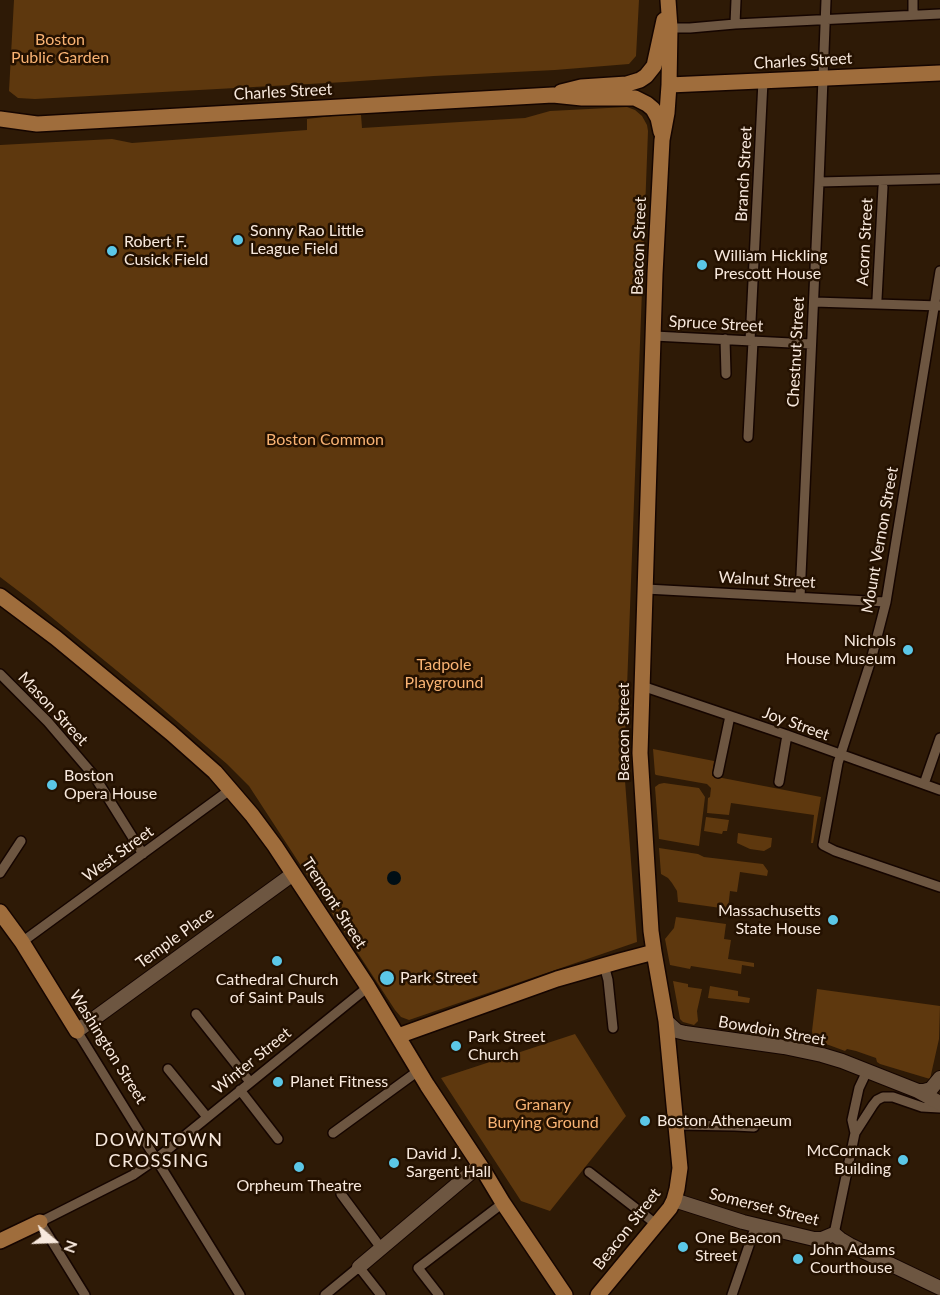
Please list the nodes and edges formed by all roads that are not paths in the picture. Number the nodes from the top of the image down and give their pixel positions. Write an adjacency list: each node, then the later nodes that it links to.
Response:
1 (668, 0): 9 (main road, Beacon Street); 12 (main road, Beacon Street)
2 (736, 0): 8 (street)
3 (826, 0): 7 (street, Chestnut Street)
4 (913, 0): 6 (street)
5 (940, 14): 6 (street)
6 (913, 15): 7 (street)
7 (825, 20): 8 (street); 11 (street, Chestnut Street)
8 (735, 24): 9 (street)
9 (670, 28): 14 (main road, Beacon Street)
10 (940, 73): 11 (main road, Charles Street)
11 (823, 78): 13 (main road, Charles Street); 21 (street, Chestnut Street)
12 (640, 80): 15 (main road, Charles Street)
13 (763, 81): 14 (main road, Charles Street); 29 (street, Branch Street)
14 (669, 86): 19 (main road, Beacon Street)
15 (553, 94): 16 (main road, Charles Street); 18 (main road, Charles Street)
16 (640, 100): 19 (main road, Beacon Street)
17 (0, 110): 18 (main road)
18 (7, 120)
19 (662, 140): 27 (main road, Beacon Street)
20 (940, 179): 21 (street)
21 (819, 182): 25 (street, Chestnut Street)
22 (883, 187): 24 (street, Acorn Street)
23 (940, 271): 26 (street, Mount Vernon Street)
24 (877, 299)
25 (814, 302): 26 (street); 30 (street, Chestnut Street)
26 (937, 306): 36 (street, Mount Vernon Street)
27 (654, 336): 28 (street, Spruce Street); 33 (main road, Beacon Street)
28 (725, 339): 29 (street, Spruce Street); 31 (street)
29 (752, 341): 30 (street, Spruce Street); 32 (street, Branch Street)
30 (811, 344): 35 (street, Chestnut Street)
31 (726, 374)
32 (748, 437)
33 (646, 589): 35 (street, Walnut Street); 38 (main road, Beacon Street)
34 (0, 596): 46 (main road, Tremont Street)
35 (800, 597): 36 (street, Walnut Street)
36 (886, 602): 42 (street, Mount Vernon Street)
37 (0, 675): 49 (street, Mason Street)
38 (642, 686): 39 (street, Joy Street); 55 (main road, Beacon Street)
39 (730, 716): 40 (street, Joy Street); 43 (street)
40 (787, 735): 42 (street, Joy Street); 44 (street)
41 (940, 738): 45 (street)
42 (840, 756): 45 (street, Joy Street); 52 (street, Mount Vernon Street)
43 (718, 773)
44 (779, 782)
45 (924, 784): 47 (street, Joy Street)
46 (231, 789): 49 (street, West Street); 51 (main road, Tremont Street)
47 (940, 790)
48 (21, 841): 50 (street)
49 (143, 854): 54 (street, West Street)
50 (0, 873)
51 (293, 874): 57 (main road, Tremont Street); 61 (main road, Temple Place)
52 (940, 887)
53 (0, 912): 54 (main road, Washington Street)
54 (22, 942): 61 (main road, Washington Street)
55 (654, 952): 56 (main road); 59 (main road, Beacon Street)
56 (604, 965): 60 (street); 62 (main road)
57 (368, 987): 62 (main road, Tremont Street); 67 (street, Winter Street)
58 (196, 1014): 67 (street)
59 (666, 1021): 65 (main road, Bowdoin Street); 73 (main road, Beacon Street)
60 (613, 1028)
61 (77, 1031): 78 (street, Washington Street)
62 (398, 1036): 64 (main road, Tremont Street)
63 (168, 1069): 72 (street)
64 (418, 1071): 75 (street); 79 (main road, Tremont Street)
65 (867, 1071): 69 (main road, Bowdoin Street); 76 (street)
66 (940, 1078): 69 (main road)
67 (250, 1082): 68 (street, Winter Street)
68 (240, 1090): 72 (street, Winter Street); 77 (street)
69 (918, 1091): 70 (main road, Bowdoin Street)
70 (940, 1103)
71 (940, 1108): 76 (street)
72 (207, 1117): 78 (street, Winter Street)
73 (676, 1125): 74 (street); 82 (main road, Beacon Street)
74 (754, 1128)
75 (333, 1133)
76 (855, 1133): 87 (street)
77 (278, 1139)
78 (156, 1159): 84 (street, Winter Street); 93 (street, Washington Street)
79 (480, 1166): 83 (main road, Tremont Street); 89 (main road)
80 (589, 1172): 85 (street)
81 (341, 1194): 89 (street)
82 (674, 1200): 85 (main road, Beacon Street); 86 (main road, Somerset Street)
83 (503, 1203): 96 (street); 97 (main road, Tremont Street)
84 (39, 1222): 88 (main road); 92 (street)
85 (656, 1224): 98 (main road, Beacon Street)
86 (756, 1225): 87 (main road, Somerset Street); 99 (street)
87 (834, 1234): 91 (main road, Somerset Street)
88 (0, 1241)
89 (381, 1248): 90 (main road)
90 (359, 1267): 94 (street); 95 (street)
91 (940, 1288)
92 (85, 1295)
93 (240, 1295)
94 (325, 1295)
95 (381, 1295)
96 (439, 1295)
97 (565, 1295)
98 (598, 1295)
99 (732, 1295)

